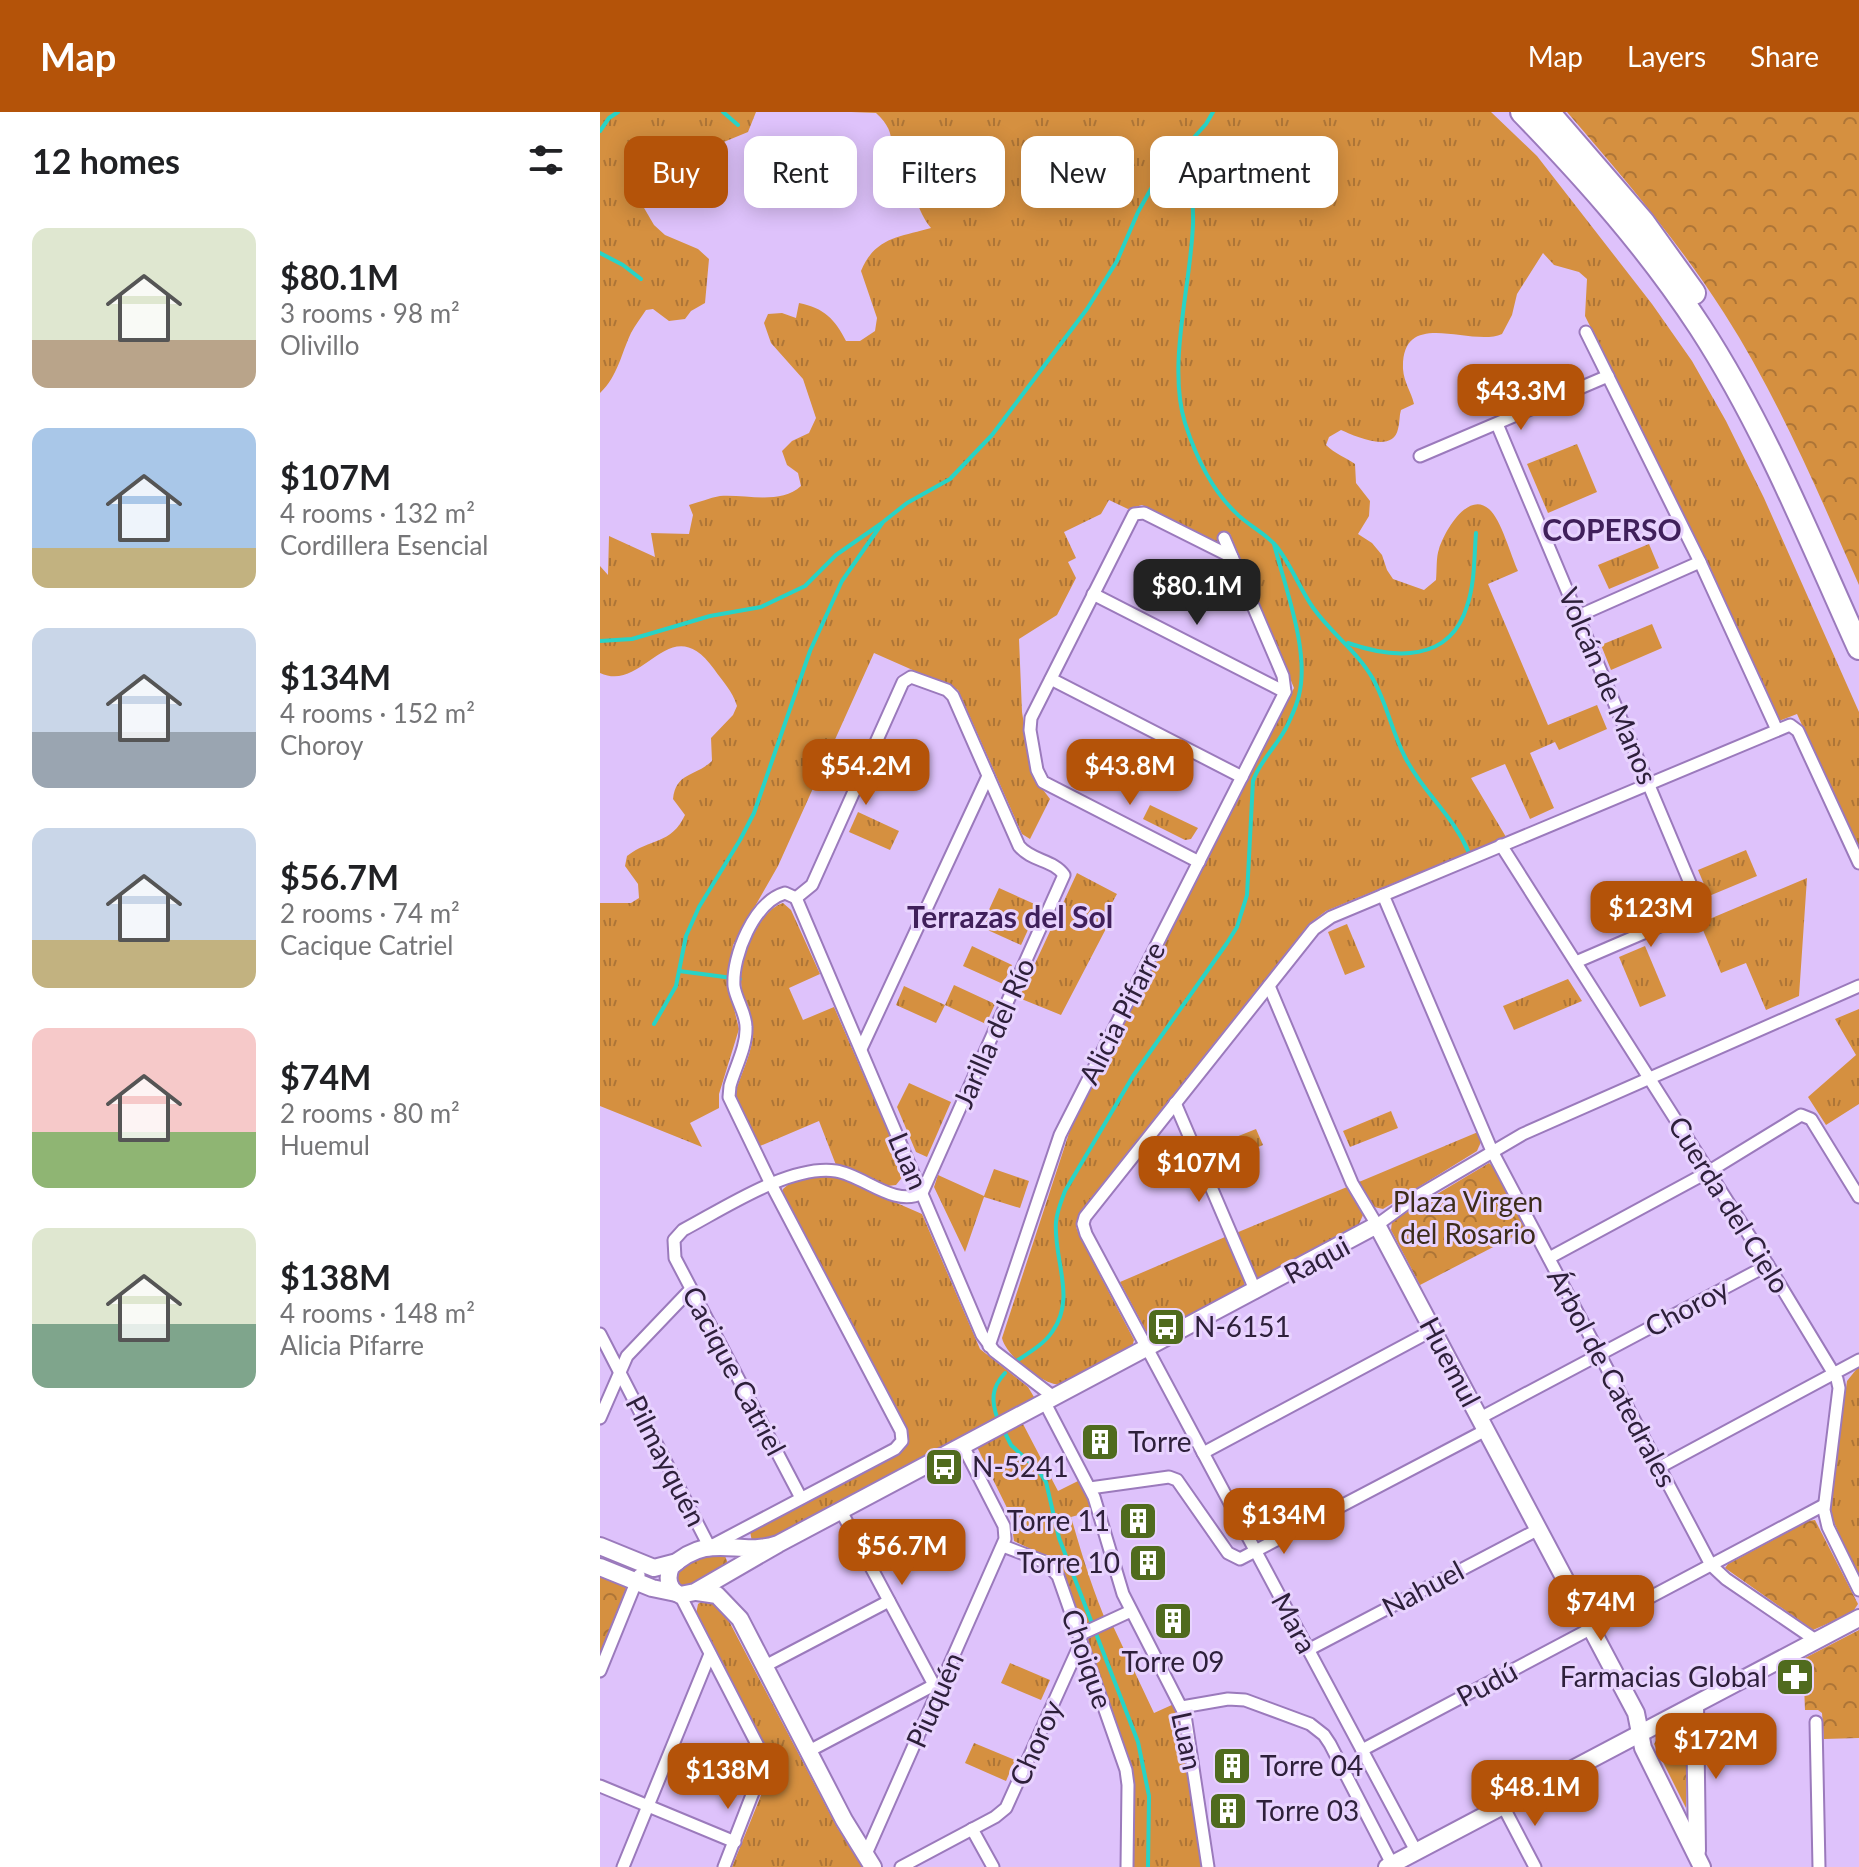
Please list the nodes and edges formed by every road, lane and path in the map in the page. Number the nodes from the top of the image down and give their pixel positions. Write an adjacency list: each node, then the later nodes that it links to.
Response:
1 (1522, 112): 13 (highway)
2 (1551, 115): 11 (highway)
3 (1586, 332): 4 (street)
4 (1608, 376): 5 (street); 9 (street)
5 (1497, 424): 6 (street); 12 (street, Volcán de Manos)
6 (1420, 456)
7 (1224, 538): 8 (street)
8 (1232, 557): 10 (street); 15 (street)
9 (1700, 562): 12 (street); 16 (street)
10 (1093, 594): 14 (street); 15 (street)
11 (1859, 613)
12 (1578, 616): 19 (street, Volcán de Manos)
13 (1859, 648)
14 (1051, 679): 18 (street); 21 (street)
15 (1285, 692): 18 (street, Alicia Pifarre)
16 (1777, 730): 19 (street); 22 (street)
17 (988, 776): 24 (street); 28 (street); 34 (street, Jarilla del Río)
18 (1242, 777): 21 (street, Alicia Pifarre)
19 (1649, 784): 20 (street); 25 (street, Volcán de Manos)
20 (1501, 845): 23 (street); 25 (street, Cuerda del Cielo)
21 (1199, 862): 43 (street, Alicia Pifarre)
22 (1859, 863)
23 (1383, 895): 26 (street); 31 (street, Árbol de Catedrales)
24 (796, 898): 28 (street, Luan); 33 (street)
25 (1576, 962): 29 (street, Cuerda del Cielo)
26 (1269, 986): 30 (street); 36 (street, Huemul)
27 (1859, 986): 29 (street, Raqui)
28 (861, 1049): 34 (street, Luan)
29 (1648, 1079): 31 (street, Raqui); 32 (street, Cuerda del Cielo)
30 (1175, 1103): 40 (street); 44 (street, Mara)
31 (1492, 1151): 36 (street, Raqui); 37 (street, Árbol de Catedrales)
32 (1708, 1172): 35 (street); 37 (street); 38 (street, Cuerda del Cielo)
33 (771, 1184): 34 (street); 39 (street, Cacique Catriel); 56 (street, Raqui)
34 (922, 1193): 43 (street, Luan)
35 (1859, 1197)
36 (1377, 1225): 40 (street, Raqui); 41 (street, Huemul)
37 (1549, 1258): 45 (street, Árbol de Catedrales)
38 (1768, 1265): 45 (street, Choroy); 48 (street, Cuerda del Cielo)
39 (691, 1289): 47 (street); 56 (street, Cacique Catriel)
40 (1256, 1292): 44 (street, Raqui)
41 (1433, 1330): 51 (street, Huemul); 53 (street)
42 (600, 1334): 47 (street, Pilmayquén)
43 (989, 1346): 49 (street, Luan)
44 (1147, 1349): 49 (street, Raqui); 53 (street, Mara)
45 (1600, 1354): 51 (street, Choroy); 54 (street, Árbol de Catedrales)
46 (1859, 1360): 48 (street)
47 (619, 1370): 50 (street); 62 (street, Pilmayquén)
48 (1835, 1375): 54 (street); 57 (street)
49 (1050, 1400): 52 (street, Raqui); 55 (street, Luan)
50 (600, 1418)
51 (1483, 1424): 59 (street, Huemul); 64 (street, Choroy)
52 (963, 1446): 58 (street, Raqui); 63 (street)
53 (1203, 1453): 64 (street, Mara)
54 (1660, 1467): 67 (street, Árbol de Catedrales)
55 (1090, 1488): 64 (street); 74 (street, Luan)
56 (801, 1498): 62 (street, Raqui)
57 (1824, 1505): 67 (street, Pudú); 71 (street)
58 (841, 1511): 60 (street, Raqui); 73 (street)
59 (1539, 1529): 77 (street, Huemul); 80 (street, Nahuel)
60 (778, 1544): 62 (street, Raqui); 69 (street, Raqui)
61 (600, 1546): 66 (street)
62 (715, 1546): 65 (street, Raqui); 69 (street)
63 (1003, 1546): 78 (street, Choique); 84 (street, Piuquén)
64 (1255, 1551): 80 (street, Mara)
65 (679, 1561): 66 (street); 72 (street)
66 (643, 1564): 70 (street)
67 (1711, 1565): 77 (street, Pudú); 79 (street, Árbol de Catedrales)
68 (600, 1567): 70 (street)
69 (726, 1576): 72 (street, Raqui); 76 (street)
70 (636, 1582): 72 (street); 83 (street)
71 (1859, 1590)
72 (684, 1593): 76 (street); 81 (street)
73 (889, 1601): 82 (street); 84 (street)
74 (1131, 1611): 78 (street); 86 (street, Luan)
75 (1859, 1618): 79 (street)
76 (740, 1619): 82 (street)
77 (1592, 1628): 88 (street, Huemul); 89 (street, Pudú)
78 (1082, 1636): 94 (street, Choroy); 104 (street, Choique)
79 (1817, 1641): 85 (street)
80 (1308, 1650): 89 (street, Mara)
81 (710, 1654): 92 (street); 95 (street)
82 (765, 1666): 90 (street)
83 (600, 1671)
84 (937, 1687): 90 (street); 97 (street, Piuquén)
85 (1695, 1705): 88 (street); 98 (street)
86 (1182, 1707): 99 (street); 105 (street, Luan)
87 (1816, 1722): 107 (street)
88 (1641, 1734): 93 (street); 98 (street, Huemul)
89 (1362, 1750): 96 (street, Mara)
90 (809, 1751): 97 (street)
91 (600, 1786): 92 (street)
92 (648, 1806): 95 (street); 100 (street)
93 (1503, 1806): 96 (street); 106 (street)
94 (972, 1829): 102 (street); 103 (street)
95 (735, 1842): 101 (street)
96 (1416, 1851): 99 (street)
97 (870, 1860)
98 (1699, 1862)
99 (1390, 1866)
100 (623, 1867)
101 (724, 1867)
102 (901, 1867)
103 (993, 1867)
104 (1127, 1867)
105 (1208, 1867)
106 (1535, 1867)
107 (1819, 1867)

